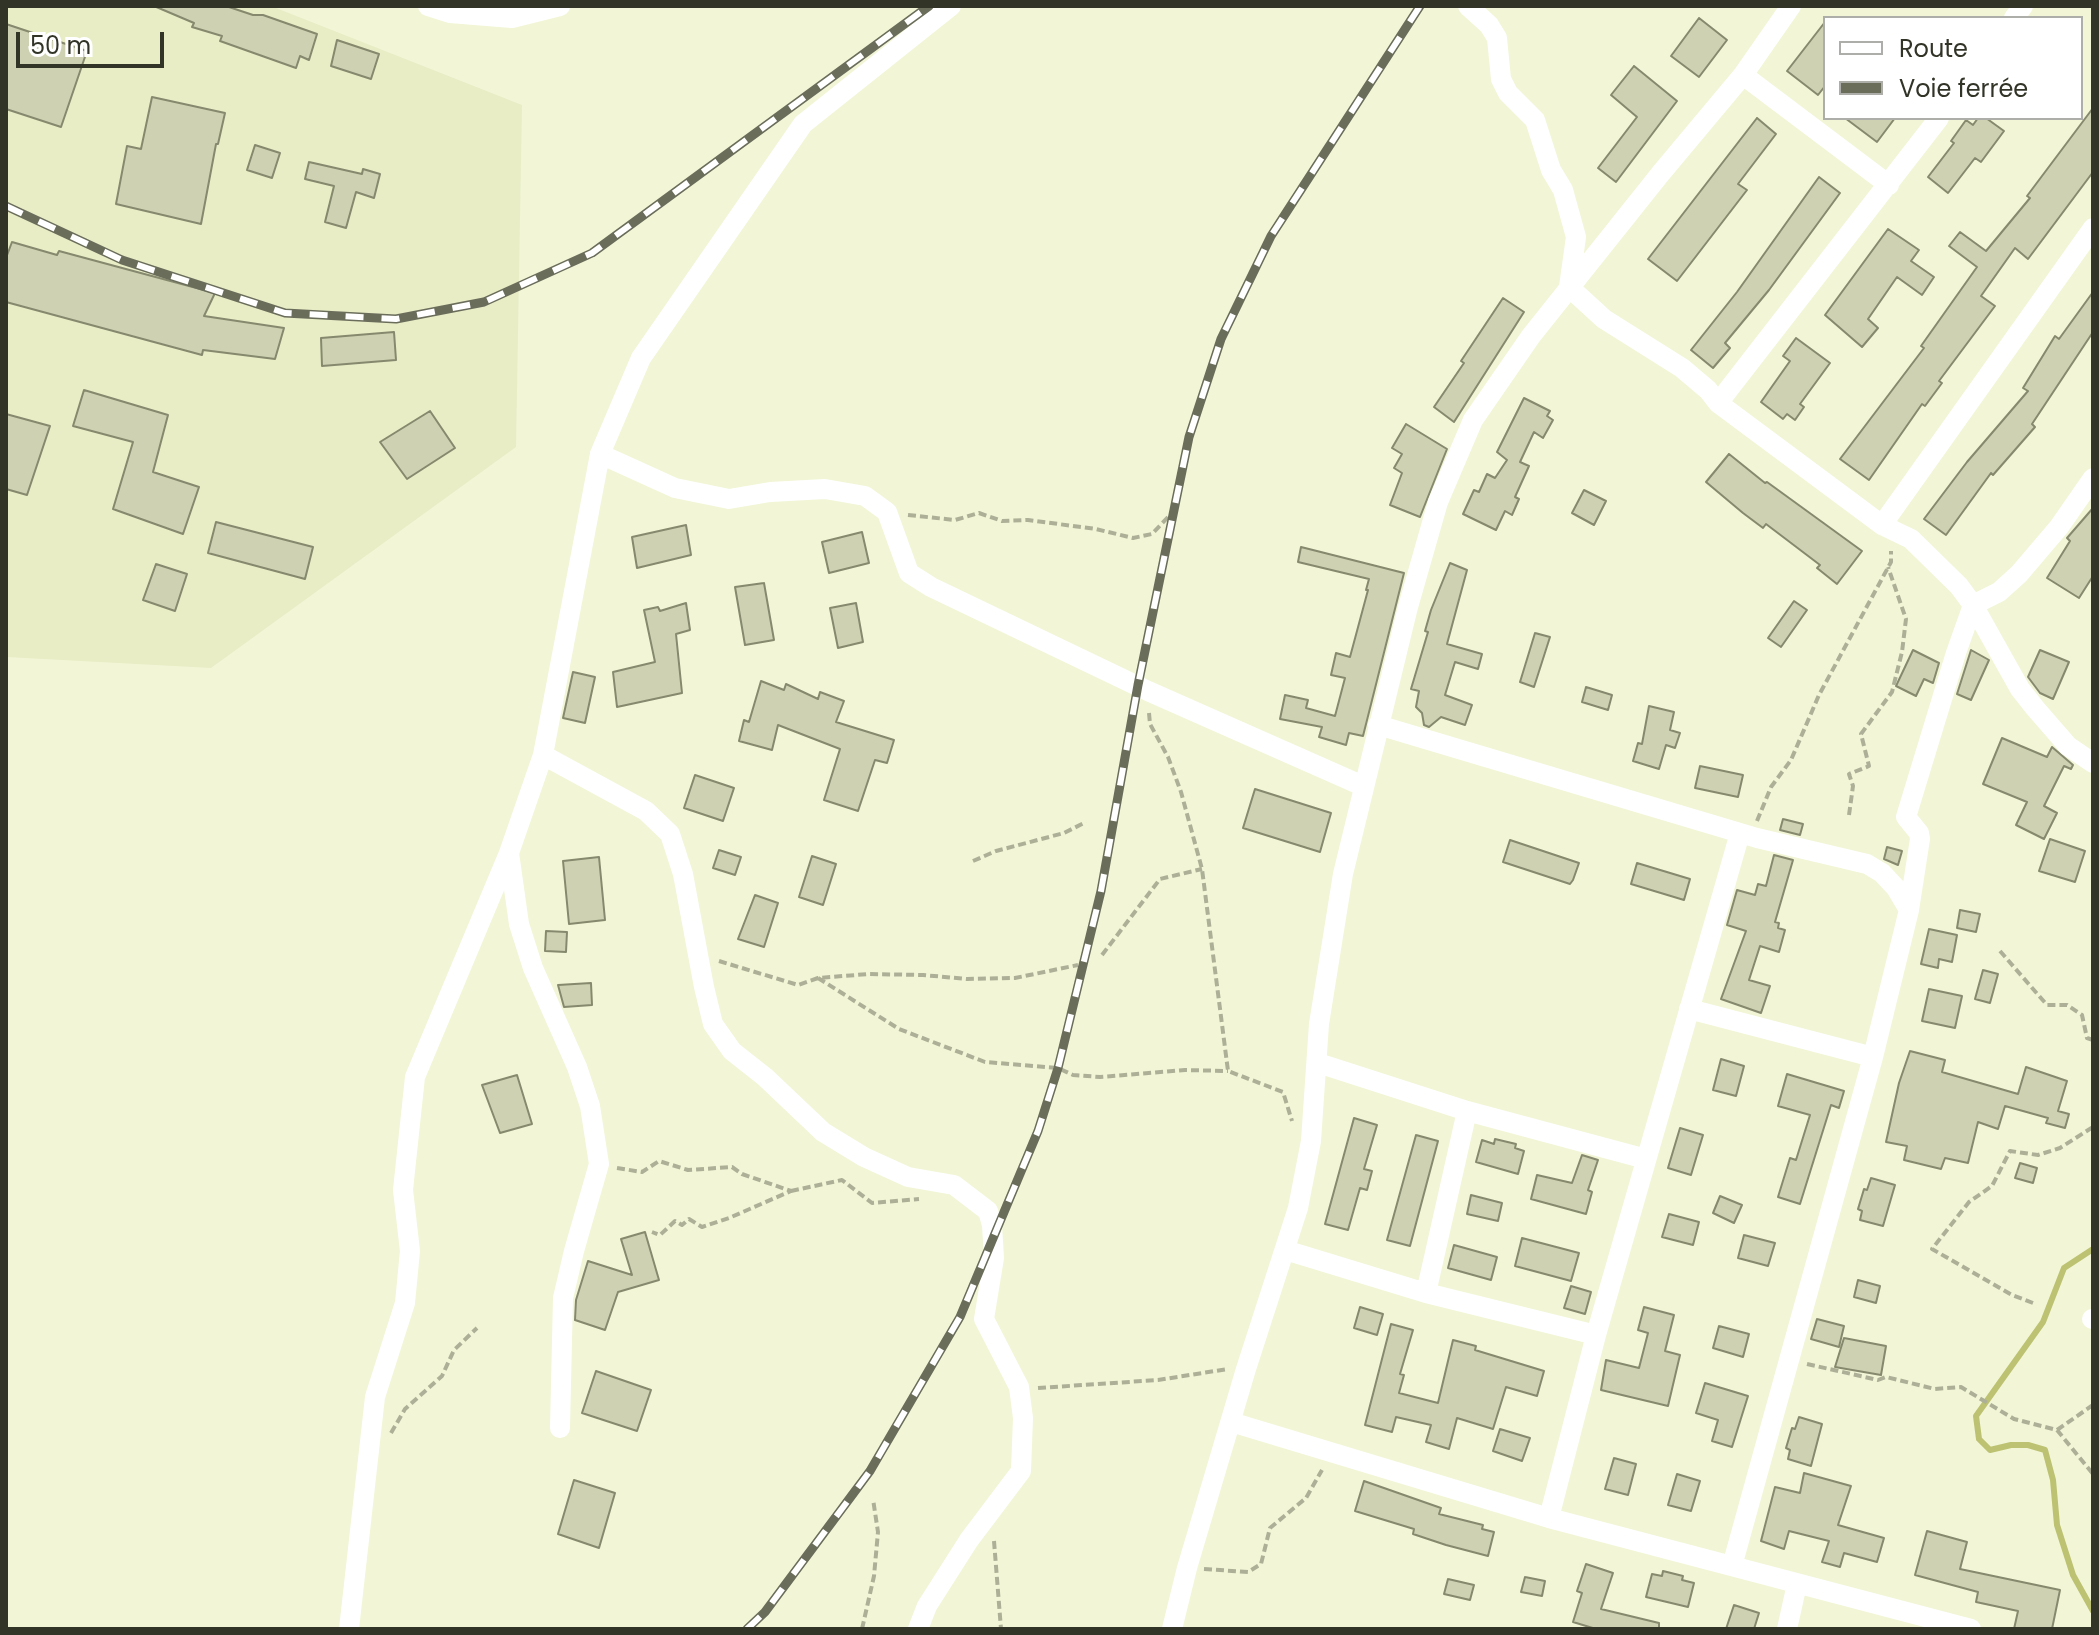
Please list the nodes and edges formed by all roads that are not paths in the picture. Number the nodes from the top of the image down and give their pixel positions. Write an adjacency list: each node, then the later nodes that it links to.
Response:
1 (428, 6): 2 (street)
2 (560, 6)
3 (951, 6): 12 (street)
4 (1468, 6): 10 (street)
5 (1791, 6): 6 (street)
6 (1743, 75): 8 (street); 10 (street)
7 (1938, 120): 8 (street)
8 (1889, 185): 11 (street)
9 (2092, 231): 14 (street)
10 (1569, 287): 11 (street); 16 (street)
11 (1718, 403): 14 (street)
12 (600, 454): 17 (street); 19 (street)
13 (2093, 478): 15 (street)
14 (1887, 527): 15 (street)
15 (1973, 605): 18 (street); 22 (street)
16 (1378, 725): 19 (street); 20 (street)
17 (543, 755): 21 (street); 37 (street)
18 (2093, 763)
19 (1363, 786): 25 (street)
20 (1740, 833): 22 (street); 23 (street)
21 (509, 853): 32 (street); 36 (street)
22 (1909, 910): 24 (street)
23 (1689, 1009): 24 (street); 27 (street)
24 (1873, 1057): 34 (street)
25 (1318, 1063): 26 (street); 28 (street)
26 (1467, 1111): 27 (street); 29 (street)
27 (1646, 1159): 30 (street)
28 (1285, 1250): 29 (street); 31 (street)
29 (1426, 1293): 30 (street)
30 (1596, 1335): 33 (street)
31 (1231, 1422): 33 (street); 38 (street)
32 (560, 1428)
33 (1549, 1518): 34 (street)
34 (1732, 1566): 35 (street)
35 (1797, 1584): 39 (street); 40 (street)
36 (349, 1629)
37 (918, 1629)
38 (1172, 1629)
39 (1787, 1629)
40 (1971, 1629)

